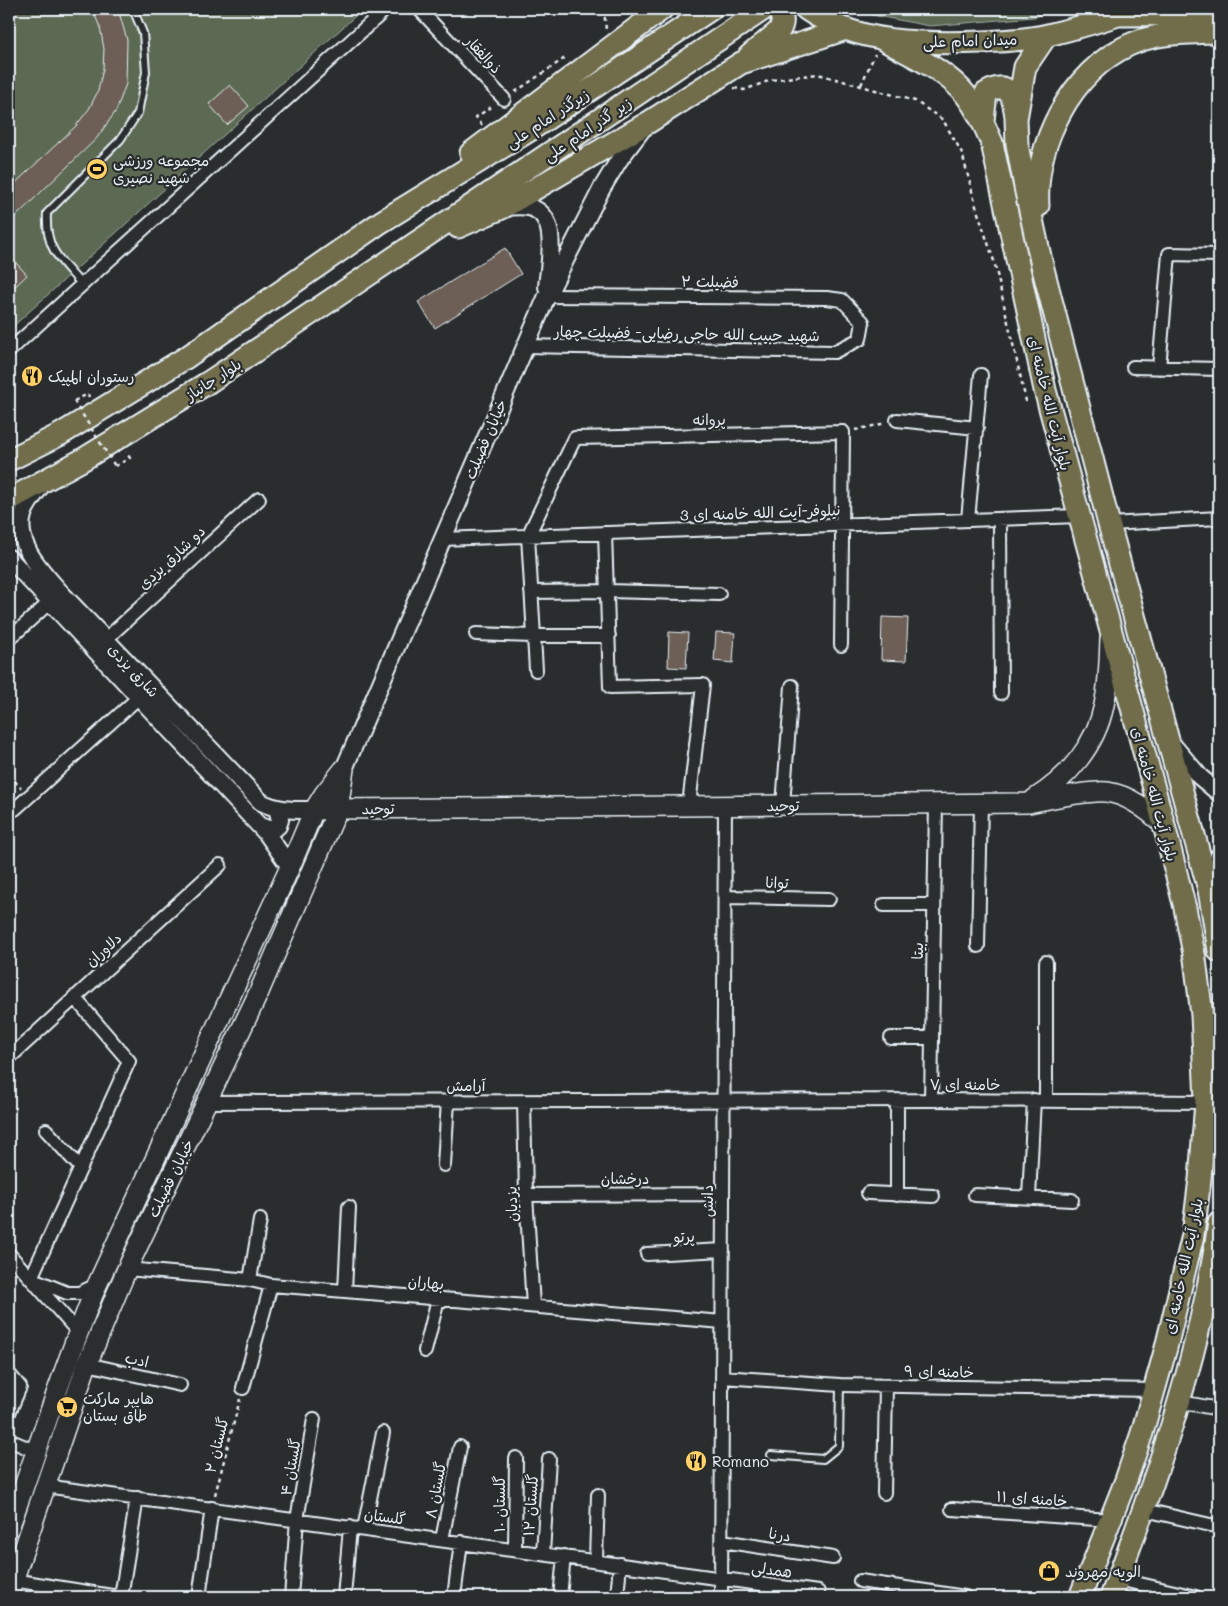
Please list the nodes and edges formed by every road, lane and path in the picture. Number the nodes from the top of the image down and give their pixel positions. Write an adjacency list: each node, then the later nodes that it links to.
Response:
1 (133, 9): 28 (lane)
2 (386, 9): 28 (street)
3 (419, 9): 19 (street, ذوالفقار)
4 (604, 9): 12 (path)
5 (662, 9): 24 (main road)
6 (711, 9): 24 (main road, زیرگذر امام علی)
7 (806, 9): 11 (main road, میدان امام علی)
8 (774, 10): 16 (main road); 25 (main road, زیر گذر امام علی)
9 (1128, 12): 10 (main road, میدان امام علی); 14 (main road, میدان امام علی)
10 (1219, 14)
11 (846, 29): 15 (main road, میدان امام علی); 16 (main road)
12 (606, 31)
13 (1219, 32): 27 (main road)
14 (1046, 36): 15 (main road, میدان امام علی); 20 (main road, بلوار آیت الله خامنه ای)
15 (882, 39): 18 (path); 22 (main road, بلوار آیت الله خامنه ای)
16 (741, 63): 17 (main road)
17 (711, 82): 18 (path); 21 (main road)
18 (861, 85): 37 (path)
19 (504, 99)
20 (1016, 119): 22 (main road); 27 (main road, بلوار آیت الله خامنه ای)
21 (649, 122): 23 (main road); 29 (street, خیابان فضیلت)
22 (983, 122): 37 (main road, بلوار آیت الله خامنه ای)
23 (504, 207): 25 (main road); 29 (street)
24 (381, 222): 43 (main road)
25 (410, 248): 44 (main road, بلوار جانباز)
26 (1219, 255): 34 (street)
27 (1041, 261): 51 (main road, بلوار آیت الله خامنه ای)
28 (82, 285): 32 (street)
29 (547, 296): 30 (street, فضیلت ۲); 31 (street, خیابان فضیلت)
30 (864, 322): 31 (street, شهید حبیب الله حاجی رضایی- فضیلت چهار)
31 (525, 346): 57 (street, خیابان فضیلت)
32 (9, 351)
33 (1133, 367): 34 (street)
34 (1159, 368): 35 (street)
35 (1219, 370)
36 (982, 375): 40 (street)
37 (1045, 390): 47 (main road, بلوار آیت الله خامنه ای)
38 (88, 394): 42 (path, bridge)
39 (897, 420): 40 (street); 41 (path)
40 (977, 428): 50 (street)
41 (843, 432): 52 (street); 56 (street, پروانه)
42 (130, 458)
43 (9, 460)
44 (45, 480): 46 (main road, بلوار جانباز); 55 (street, شارق یزدی)
45 (258, 499): 68 (street, دو شارق یزدی)
46 (9, 500)
47 (1078, 516): 49 (street, نیلوفر-آیت الله خامنه ای 3); 63 (main road, بلوار آیت الله خامنه ای)
48 (1219, 518): 51 (street)
49 (1000, 519): 50 (street, نیلوفر-آیت الله خامنه ای 3); 73 (street)
50 (968, 520): 52 (street, نیلوفر-آیت الله خامنه ای 3)
51 (1109, 524): 74 (main road, بلوار آیت الله خامنه ای)
52 (843, 525): 54 (street, نیلوفر-آیت الله خامنه ای 3); 69 (street)
53 (9, 527): 55 (street)
54 (605, 533): 56 (street, نیلوفر-آیت الله خامنه ای 3); 59 (street)
55 (23, 535): 68 (street, شارق یزدی)
56 (528, 536): 57 (street, نیلوفر-آیت الله خامنه ای 3); 60 (street)
57 (442, 539): 75 (street, خیابان فضیلت)
58 (9, 558): 62 (street)
59 (608, 591): 60 (street); 61 (street); 66 (street)
60 (531, 592): 65 (street)
61 (718, 594)
62 (50, 602): 67 (street); 72 (street)
63 (1111, 633): 79 (main road); 89 (main road, بلوار آیت الله خامنه ای)
64 (476, 634): 65 (street)
65 (534, 636): 66 (street); 70 (street)
66 (610, 636): 82 (street)
67 (9, 639)
68 (106, 639): 72 (street, شارق یزدی)
69 (841, 645)
70 (536, 670)
71 (792, 686): 84 (street)
72 (145, 692): 78 (street); 85 (street, شارق یزدی); 90 (street)
73 (1001, 693)
74 (1168, 740): 77 (street); 94 (main road, بلوار آیت الله خامنه ای)
75 (344, 769): 86 (main road, خیابان فضیلت); 88 (main road, خیابان فضیلت)
76 (9, 774): 78 (path)
77 (1219, 793)
78 (29, 796): 87 (street)
79 (1029, 802): 81 (main road, توحید); 89 (main road, توحید)
80 (936, 803): 81 (main road, توحید); 84 (main road, توحید); 97 (street, بیتا)
81 (981, 803): 99 (street)
82 (689, 805): 83 (main road, توحید); 86 (main road, توحید)
83 (725, 805): 84 (main road, توحید); 95 (street, دانش)
84 (783, 805)
85 (277, 808): 88 (street, شارق یزدی); 90 (street)
86 (338, 808): 88 (main road, توحید); 112 (main road, خیابان فضیلت)
87 (15, 809)
88 (314, 810): 93 (main road, خیابان فضیلت)
89 (1164, 825): 113 (main road, بلوار آیت الله خامنه ای)
90 (260, 826): 93 (street)
91 (1219, 856): 94 (street)
92 (220, 865): 102 (street, دلاوران)
93 (290, 867): 134 (main road, خیابان فضیلت)
94 (1208, 890): 100 (main road, بلوار آیت الله خامنه ای)
95 (725, 897): 96 (street, توانا); 111 (street, دانش)
96 (829, 899)
97 (934, 904): 98 (street); 104 (street, بیتا)
98 (884, 905)
99 (978, 946)
100 (1219, 951)
101 (1046, 962): 108 (street)
102 (74, 997): 105 (street, دلاوران); 116 (street)
103 (890, 1038): 104 (street)
104 (932, 1038): 107 (street, بیتا)
105 (9, 1058)
106 (897, 1100): 107 (street, خامنه ای ۷); 111 (street, خامنه ای ۷); 120 (street)
107 (931, 1100): 108 (street, خامنه ای ۷)
108 (1040, 1100): 113 (street, خامنه ای ۷); 123 (street)
109 (448, 1101): 110 (street, آرامش); 112 (street, آرامش); 115 (street)
110 (524, 1101): 111 (street, آرامش); 119 (street, یزدیان)
111 (724, 1101): 118 (street, دانش)
112 (208, 1102): 131 (main road, خیابان فضیلت)
113 (1206, 1102): 150 (main road, بلوار آیت الله خامنه ای)
114 (46, 1130): 116 (street)
115 (444, 1165)
116 (81, 1168): 132 (street)
117 (868, 1193): 120 (street)
118 (723, 1194): 119 (street, درخشان); 128 (street, دانش)
119 (526, 1195): 139 (street, یزدیان)
120 (897, 1195): 122 (street)
121 (975, 1195): 123 (street)
122 (933, 1196)
123 (1029, 1197): 124 (street)
124 (1072, 1200)
125 (349, 1207): 137 (street)
126 (260, 1220): 133 (street)
127 (1219, 1223): 136 (main road, بلوار آیت الله خامنه ای)
128 (723, 1250): 130 (street, پرتو); 140 (street, دانش)
129 (9, 1254): 132 (street)
130 (647, 1254)
131 (127, 1269): 133 (street, بهاران); 143 (main road, خیابان فضیلت)
132 (31, 1278): 134 (street); 141 (street)
133 (250, 1280): 135 (street, بهاران)
134 (97, 1285): 141 (main road, خیابان فضیلت)
135 (271, 1285): 137 (street, بهاران); 149 (street)
136 (1214, 1286): 151 (main road, بلوار آیت الله خامنه ای)
137 (345, 1291): 138 (street, بهاران)
138 (438, 1299): 139 (street, بهاران); 142 (street)
139 (534, 1306): 140 (street, بهاران)
140 (723, 1322): 145 (street, دانش)
141 (78, 1332): 158 (main road, خیابان فضیلت)
142 (425, 1351)
143 (87, 1364): 146 (street, ادب); 162 (main road, خیابان فضیلت)
144 (9, 1374): 153 (street)
145 (722, 1377): 147 (street, خامنه ای ۹); 177 (street, دانش)
146 (180, 1385)
147 (840, 1385): 148 (street, خامنه ای ۹); 159 (lane)
148 (886, 1386): 150 (street, خامنه ای ۹); 163 (street)
149 (243, 1388): 166 (path, گلستان ۲)
150 (1155, 1390): 170 (main road, بلوار آیت الله خامنه ای)
151 (1180, 1402): 152 (street); 168 (main road, بلوار آیت الله خامنه ای)
152 (1219, 1409)
153 (9, 1413)
154 (314, 1419): 169 (street, گلستان ۴)
155 (383, 1433): 174 (street)
156 (9, 1440): 158 (street)
157 (460, 1447): 175 (street, گلستان ۸)
158 (37, 1452): 173 (main road, خیابان فضیلت)
159 (770, 1455)
160 (516, 1458): 178 (street, گلستان ۱۰)
161 (549, 1459): 179 (street, گلستان ۱۲)
162 (45, 1486): 165 (street, گلستان); 186 (main road, خیابان فضیلت)
163 (884, 1493)
164 (598, 1495): 182 (street)
165 (137, 1498): 166 (street, گلستان); 189 (street)
166 (212, 1508): 169 (street, گلستان); 190 (street)
167 (952, 1509): 170 (street, خامنه ای ۱۱)
168 (1145, 1510): 172 (street); 187 (main road, بلوار آیت الله خامنه ای)
169 (297, 1520): 171 (street, گلستان); 191 (street, گلستان ۴)
170 (1110, 1520): 198 (main road, بلوار آیت الله خامنه ای)
171 (350, 1527): 174 (street, گلستان); 192 (street)
172 (1219, 1527)
173 (9, 1528)
174 (364, 1529): 175 (street, گلستان)
175 (442, 1540): 176 (street, گلستان)
176 (461, 1542): 178 (street, گلستان); 193 (street)
177 (722, 1542): 181 (street, درنا); 184 (street, دانش)
178 (515, 1550): 179 (street, گلستان)
179 (543, 1553): 180 (street, گلستان)
180 (564, 1556): 182 (street, گلستان); 194 (street)
181 (833, 1558)
182 (596, 1560): 183 (street, گلستان)
183 (620, 1564): 184 (street, گلستان); 195 (street)
184 (721, 1578): 188 (street, همدلی); 196 (street, دانش)
185 (860, 1581): 197 (street)
186 (11, 1586): 189 (street)
187 (1115, 1588): 199 (street)
188 (818, 1592)
189 (120, 1597)
190 (199, 1597)
191 (291, 1597)
192 (344, 1597)
193 (454, 1597)
194 (560, 1597)
195 (617, 1597)
196 (721, 1597)
197 (965, 1597)
198 (1080, 1597)
199 (1196, 1597)

